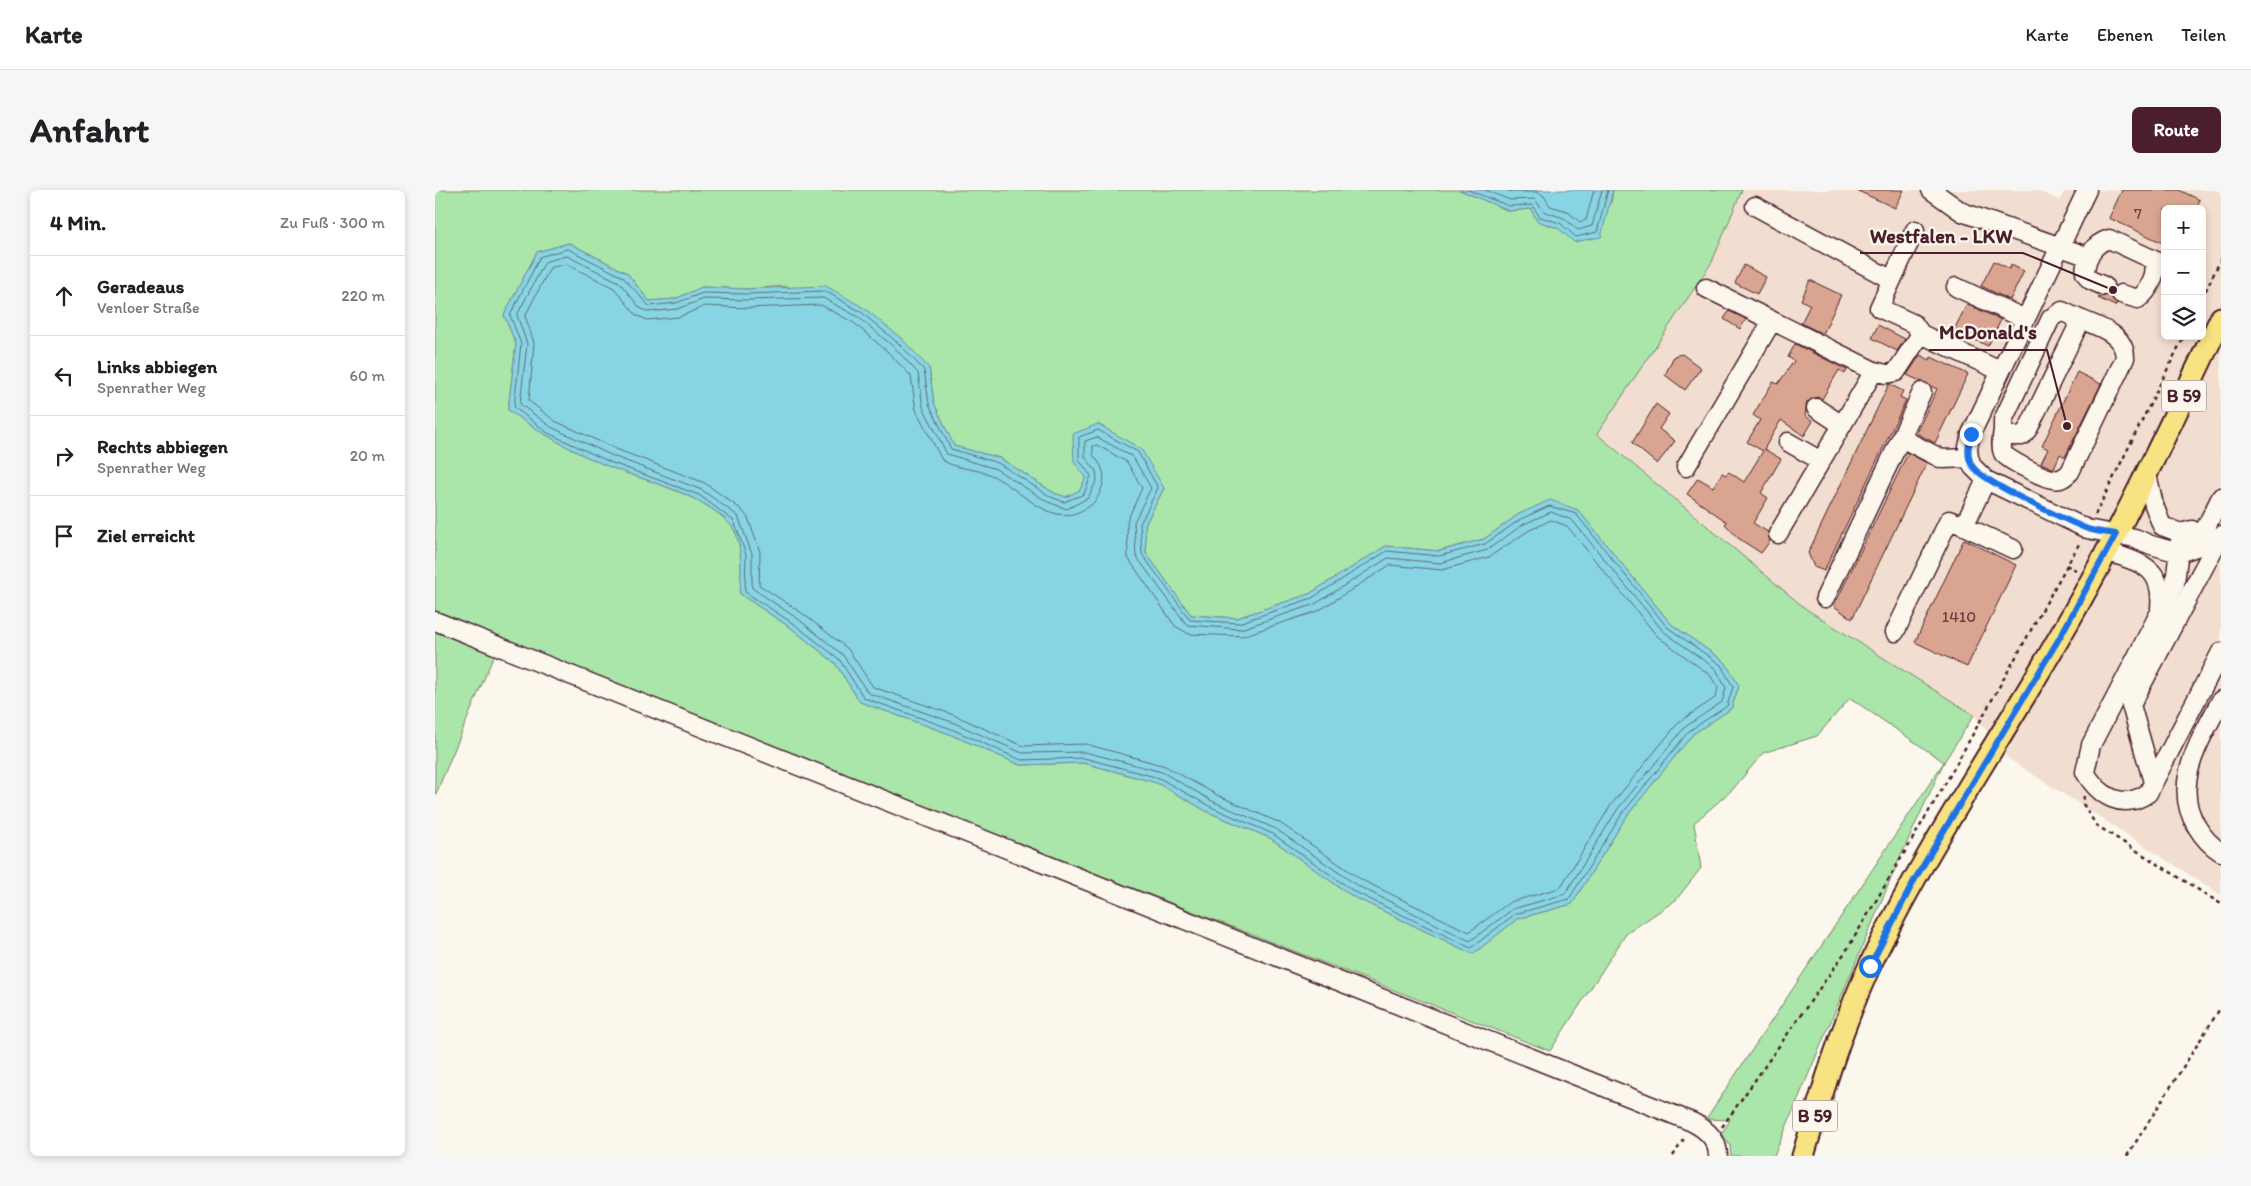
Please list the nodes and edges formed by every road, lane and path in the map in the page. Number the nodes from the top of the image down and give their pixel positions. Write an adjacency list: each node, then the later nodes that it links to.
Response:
1 (1931, 190): 5 (street)
2 (2087, 190): 5 (street)
3 (1755, 206): 8 (street)
4 (1915, 230): 8 (street)
5 (2060, 245): 6 (street); 17 (street)
6 (2089, 257): 9 (street); 12 (street)
7 (2221, 259): 13 (path)
8 (1892, 280): 18 (street)
9 (2104, 286)
10 (1956, 287): 17 (street)
11 (1706, 288): 16 (street)
12 (2121, 294)
13 (2203, 295)
14 (2075, 317): 26 (street); 26 (street); 26 (street)
15 (2221, 318): 32 (main road, B 59)
16 (1772, 320): 20 (street); 31 (street)
17 (2025, 320): 21 (street)
18 (1921, 334): 20 (street); 21 (street)
19 (2182, 340): 37 (path)
20 (1874, 371): 25 (street)
21 (2000, 371): 24 (street)
22 (1922, 392): 27 (street)
23 (1816, 408): 25 (street)
24 (1982, 410): 26 (street); 29 (street)
25 (1843, 425): 30 (street)
26 (2003, 425)
27 (1901, 438): 29 (street); 45 (street)
28 (1788, 442): 30 (street)
29 (1969, 458): 33 (street)
30 (1821, 461): 38 (street)
31 (1686, 467)
32 (2147, 474): 39 (street); 41 (main road, B 59)
33 (1987, 480): 36 (street); 37 (street)
34 (2221, 497): 35 (street)
35 (2207, 525): 39 (street); 43 (street)
36 (1964, 526): 42 (street); 48 (street)
37 (2087, 529): 41 (street); 57 (path)
38 (1778, 534)
39 (2181, 534): 43 (street)
40 (2221, 536): 52 (street)
41 (2111, 542): 43 (street); 44 (street); 60 (main road, B 59)
42 (2013, 550)
43 (2178, 560): 44 (street); 46 (street)
44 (2156, 574): 46 (street)
45 (1825, 598)
46 (2159, 614): 51 (street)
47 (435, 622): 56 (street)
48 (1895, 632)
49 (2221, 652): 52 (street)
50 (2221, 700): 53 (street)
51 (2085, 772): 52 (street); 54 (path)
52 (2153, 782)
53 (2221, 852)
54 (2221, 904)
55 (2221, 1007): 61 (path)
56 (1692, 1122): 57 (street); 58 (path)
57 (1713, 1139): 59 (street)
58 (1673, 1156)
59 (1718, 1156)
60 (1803, 1156)
61 (2127, 1156)

